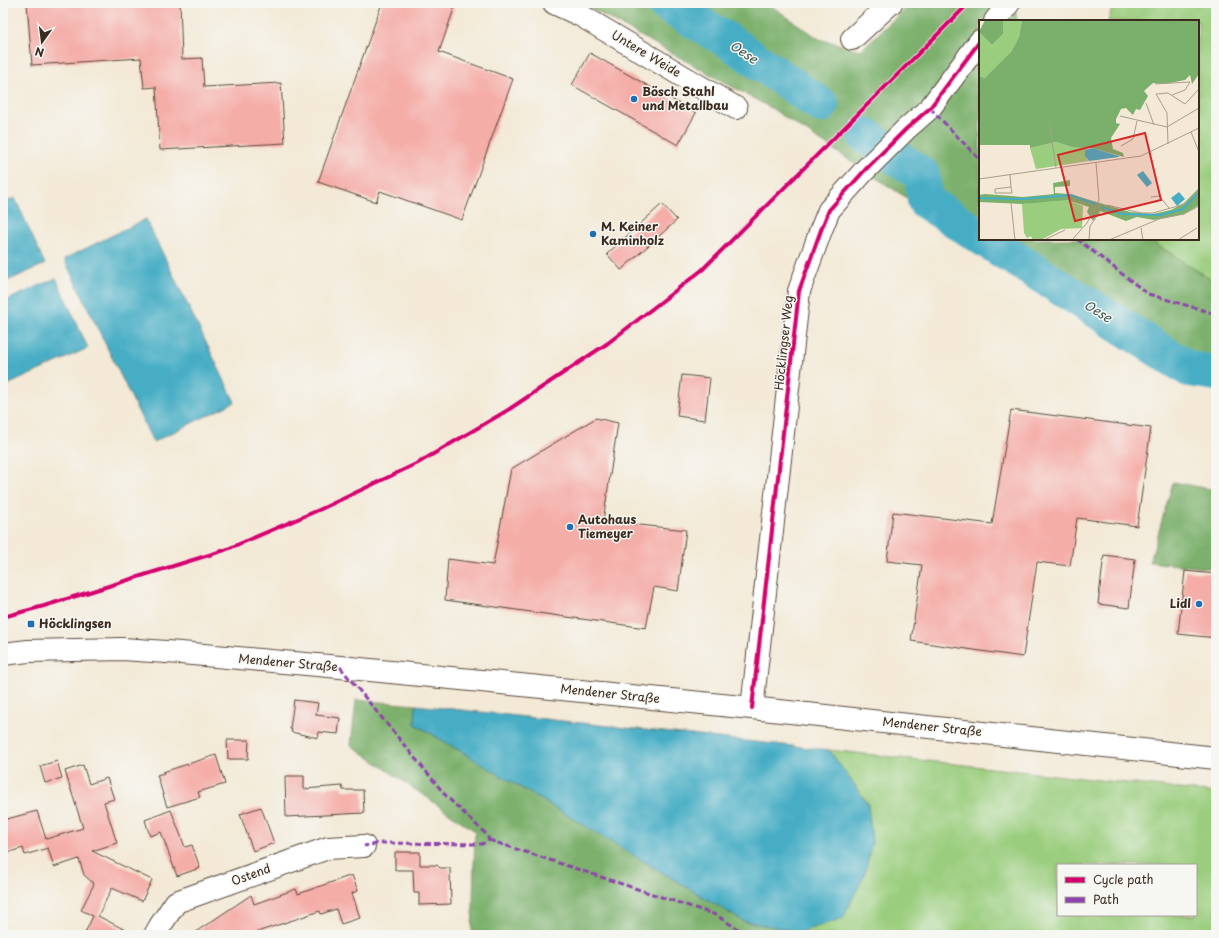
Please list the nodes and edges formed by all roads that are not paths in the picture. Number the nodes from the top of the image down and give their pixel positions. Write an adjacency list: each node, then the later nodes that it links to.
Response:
1 (554, 3): 7 (street, Untere Weide)
2 (892, 3): 5 (street)
3 (1009, 3): 4 (street)
4 (996, 20)
5 (852, 39)
6 (979, 42): 9 (street, Höcklingser Weg)
7 (736, 108)
8 (3, 654): 9 (street, Mendener Straße)
9 (752, 708): 10 (street, Mendener Straße)
10 (1216, 758)
11 (364, 846): 12 (street, Ostend)
12 (155, 935)

